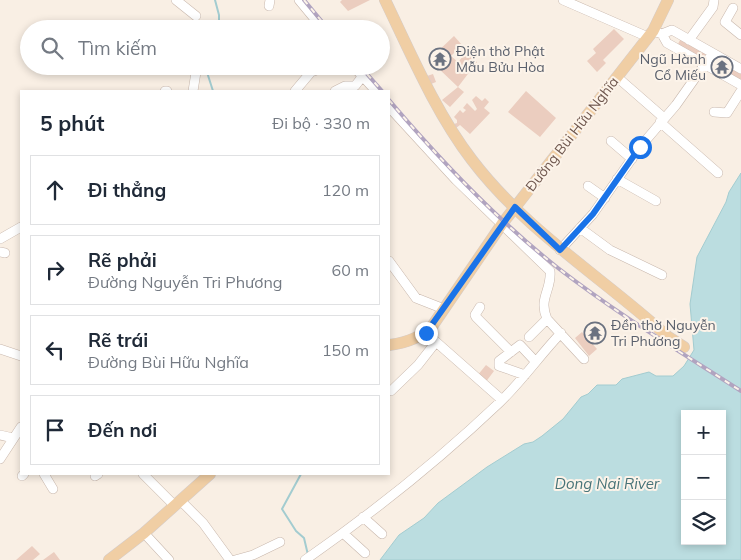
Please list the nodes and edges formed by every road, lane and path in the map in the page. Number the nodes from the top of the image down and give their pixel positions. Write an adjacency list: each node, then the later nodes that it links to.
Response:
1 (176, 0): 8 (street)
2 (299, 0): 9 (street)
3 (385, 0): 37 (main road)
4 (563, 0): 10 (street)
5 (668, 0): 10 (main road, Đường Bùi Hữu Nghĩa)
6 (714, 0): 12 (street)
7 (733, 8): 11 (street)
8 (196, 16)
9 (314, 20)
10 (654, 34): 12 (street); 14 (street); 18 (main road, Đường Bùi Hữu Nghĩa)
11 (741, 35)
12 (689, 40): 13 (street)
13 (712, 54): 14 (street); 15 (street)
14 (704, 65): 20 (street); 29 (street)
15 (741, 69)
16 (196, 75): 23 (street)
17 (309, 75): 22 (street)
18 (617, 76): 29 (street); 37 (main road, Đường Bùi Hữu Nghĩa)
19 (362, 77): 21 (street); 25 (street)
20 (741, 85)
21 (358, 88): 24 (street)
22 (301, 89)
23 (193, 90)
24 (337, 90)
25 (375, 90)
26 (741, 91): 28 (street)
27 (390, 108): 38 (street)
28 (714, 112)
29 (662, 120): 31 (street); 32 (street)
30 (611, 141): 31 (street)
31 (632, 159): 33 (street)
32 (718, 173)
33 (617, 179): 35 (street); 36 (street)
34 (588, 186): 35 (street)
35 (605, 198): 40 (street)
36 (656, 201)
37 (515, 207): 38 (main road, Đường Bùi Hữu Nghĩa); 42 (main road)
38 (502, 224): 46 (main road, Đường Bùi Hữu Nghĩa); 47 (street)
39 (20, 228): 41 (street)
40 (580, 228): 42 (street); 44 (street)
41 (0, 238)
42 (560, 250): 53 (main road)
43 (390, 262): 46 (street)
44 (662, 275)
45 (480, 307): 55 (street)
46 (444, 310): 48 (main road, Đường Bùi Hữu Nghĩa)
47 (547, 319): 49 (street); 50 (street)
48 (426, 333): 51 (street); 52 (main road, Đường Bùi Hữu Nghĩa)
49 (561, 333): 57 (street); 58 (street)
50 (529, 337)
51 (436, 342): 60 (street); 61 (street)
52 (390, 345)
53 (686, 346)
54 (0, 349): 56 (street)
55 (511, 352): 58 (street); 59 (street)
56 (20, 356)
57 (584, 359)
58 (535, 361): 59 (street)
59 (524, 375): 61 (street)
60 (392, 391)
61 (502, 400): 71 (street)
62 (20, 428): 64 (street)
63 (0, 435): 64 (street)
64 (13, 438): 65 (street)
65 (0, 459)
66 (45, 475): 69 (street)
67 (144, 475): 70 (street)
68 (209, 475): 70 (main road)
69 (53, 489)
70 (178, 504): 72 (main road); 79 (street)
71 (363, 516): 73 (street); 74 (street)
72 (144, 533): 77 (main road); 78 (street)
73 (343, 533): 76 (street); 81 (street)
74 (382, 534)
75 (280, 542): 80 (street)
76 (365, 553)
77 (109, 560)
78 (169, 560)
79 (230, 560)
80 (235, 560)
81 (305, 560)

